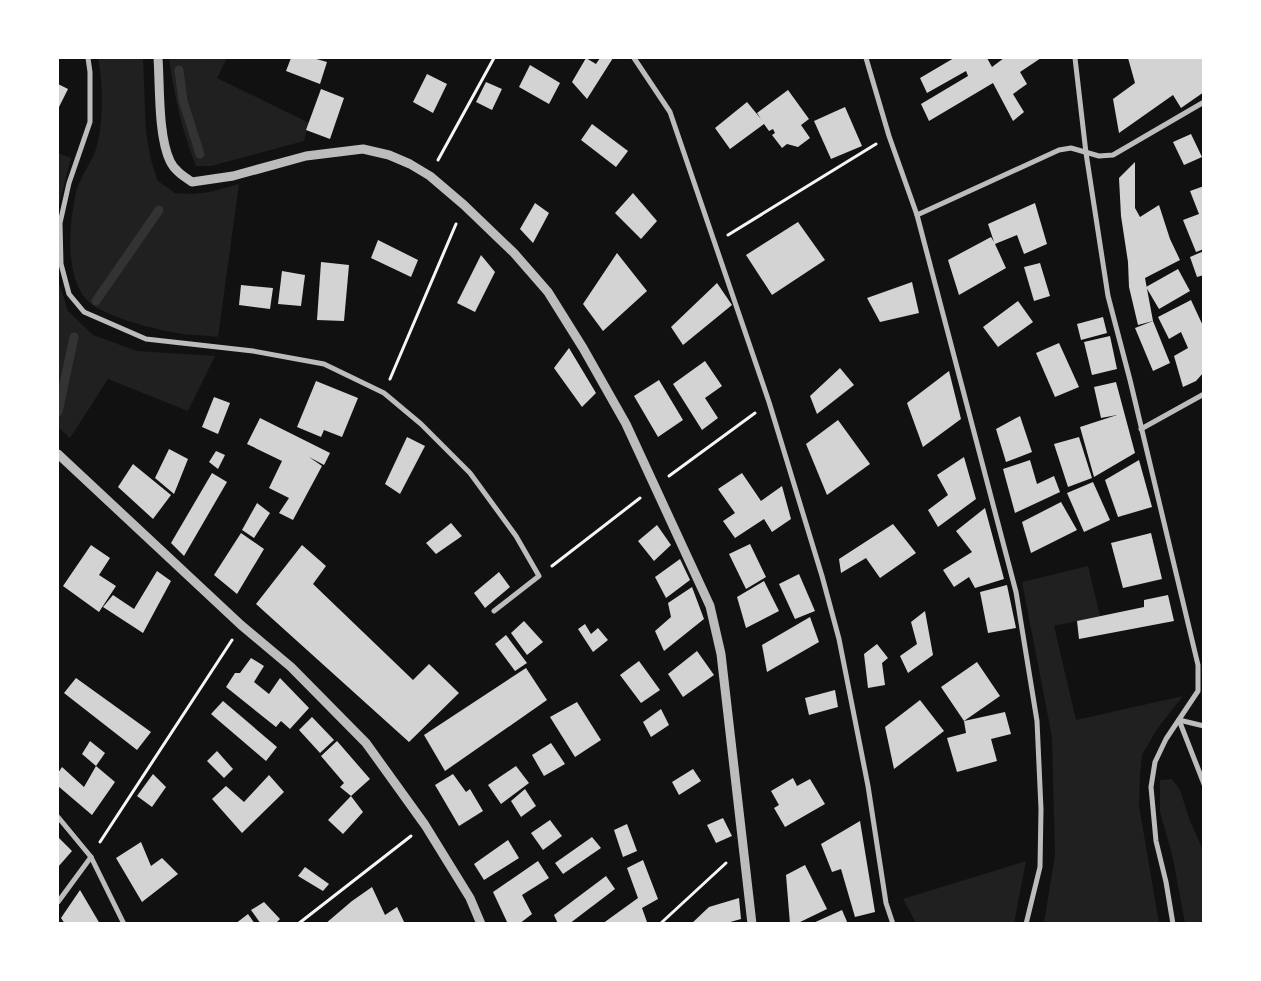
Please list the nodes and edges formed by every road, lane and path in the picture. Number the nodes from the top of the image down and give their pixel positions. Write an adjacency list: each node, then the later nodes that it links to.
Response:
1 (88, 58): 14 (street)
2 (158, 58): 10 (street)
3 (494, 58): 10 (path)
4 (634, 58): 13 (street)
5 (866, 58): 8 (street)
6 (1075, 58): 9 (street)
7 (1204, 102): 9 (street)
8 (889, 136): 12 (street); 13 (path)
9 (1086, 153): 12 (street); 17 (street)
10 (430, 176): 11 (street)
11 (464, 205): 14 (path); 19 (street)
12 (917, 215): 37 (street)
13 (714, 244): 16 (street)
14 (384, 393): 20 (street)
15 (1204, 394): 17 (street)
16 (769, 402): 19 (path); 36 (street)
17 (1141, 429): 23 (street)
18 (58, 454): 22 (street)
19 (656, 486): 20 (path); 28 (street)
20 (539, 576): 21 (street)
21 (494, 611)
22 (241, 625): 27 (street); 29 (path)
23 (1179, 720): 24 (street); 25 (street); 38 (street)
24 (1204, 726)
25 (1204, 784)
26 (58, 817): 29 (street)
27 (425, 825): 32 (path); 33 (street)
28 (743, 848): 34 (path); 35 (street)
29 (90, 857): 30 (street); 31 (street)
30 (58, 902)
31 (124, 924)
32 (298, 924)
33 (481, 924)
34 (660, 924)
35 (752, 924)
36 (893, 924)
37 (1026, 924)
38 (1173, 924)

